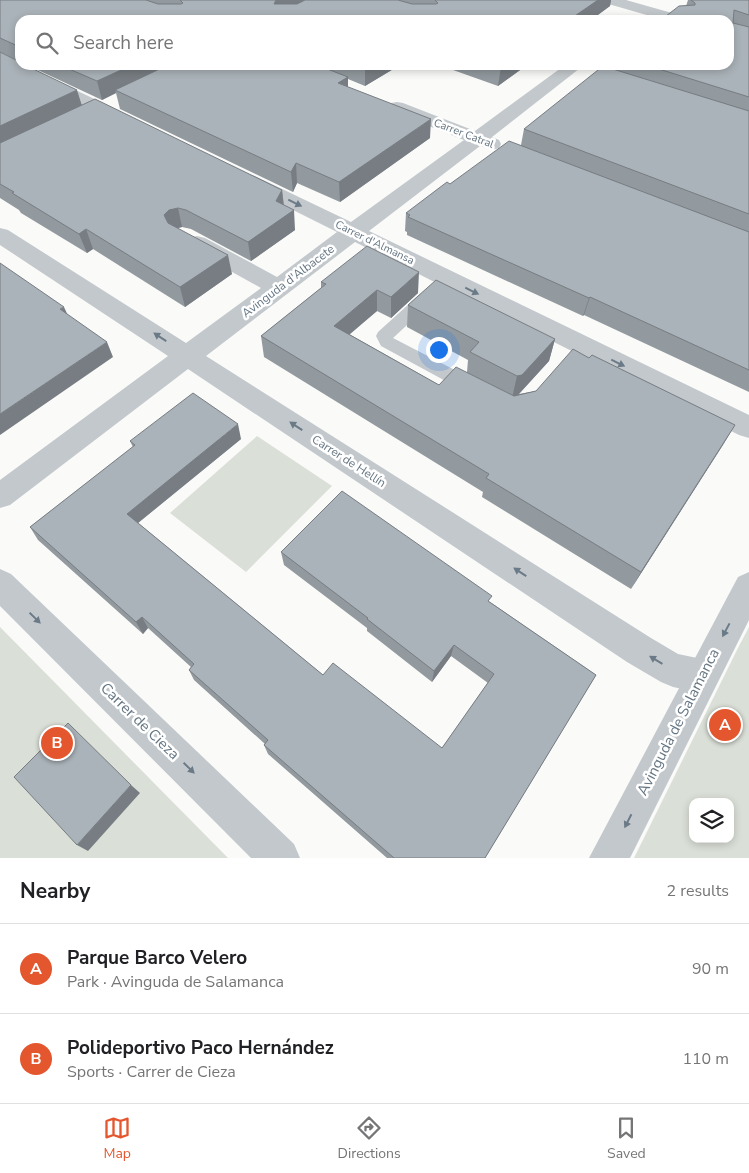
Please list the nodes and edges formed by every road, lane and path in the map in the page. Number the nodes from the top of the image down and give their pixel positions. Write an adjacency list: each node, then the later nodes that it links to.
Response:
1 (610, 0): 3 (street)
2 (663, 0): 3 (street)
3 (649, 11): 4 (street); 5 (street)
4 (643, 15)
5 (664, 15)
6 (0, 59): 7 (street)
7 (15, 66)
8 (22, 70): 11 (street)
9 (574, 70): 12 (street, Avinguda d'Albacete)
10 (380, 100): 12 (street, Carrer Catral)
11 (136, 126)
12 (478, 139): 13 (street, Carrer Catral); 15 (street, Avinguda d'Albacete)
13 (513, 152)
14 (232, 172): 15 (street, Carrer d'Almansa, one-way to 15)
15 (353, 232): 18 (street, Carrer d'Almansa); 19 (street, Avinguda d'Albacete)
16 (0, 235): 20 (street, Carrer de Hellín, one-way to 16)
17 (182, 236): 19 (street)
18 (447, 278): 21 (lane); 22 (street, Carrer d'Almansa, one-way to 22)
19 (279, 288): 20 (street, Avinguda d'Albacete)
20 (188, 356): 23 (street, Avinguda d'Albacete); 26 (street, Carrer de Hellín, one-way to 20)
21 (483, 393)
22 (749, 427)
23 (0, 496)
24 (0, 584): 27 (street, Carrer de Cieza, one-way to 27)
25 (749, 586): 26 (street, Avinguda de Salamanca, one-way to 26)
26 (702, 676): 28 (street, Avinguda de Salamanca, one-way to 28)
27 (280, 858)
28 (609, 858)

